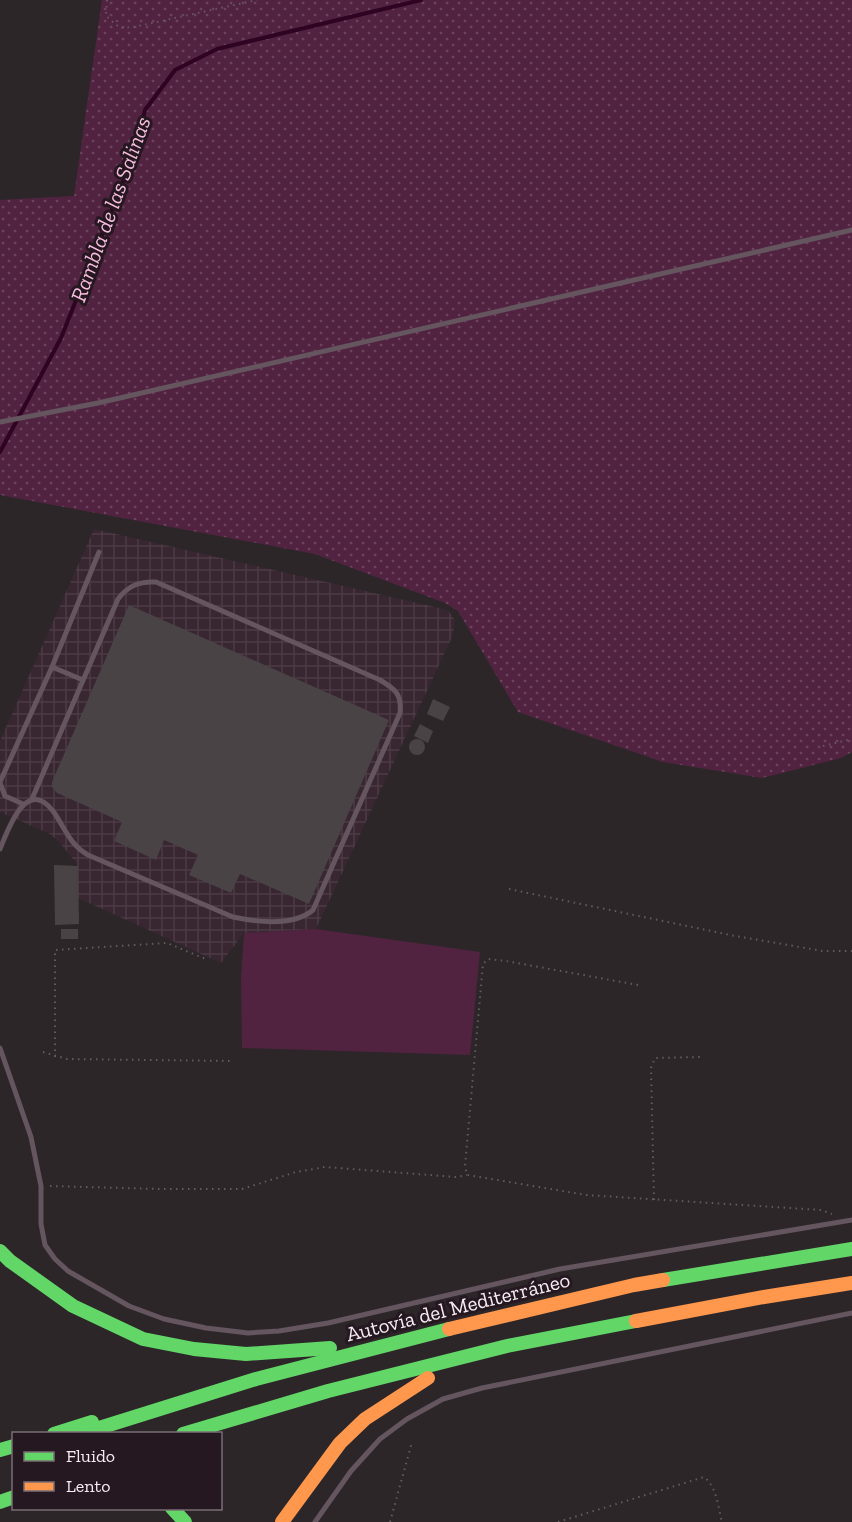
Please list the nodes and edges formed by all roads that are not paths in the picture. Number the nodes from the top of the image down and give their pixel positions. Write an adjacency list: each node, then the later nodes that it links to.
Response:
1 (852, 230): 2 (lane)
2 (0, 422)
3 (99, 552): 4 (lane)
4 (52, 667): 5 (lane); 6 (lane)
5 (83, 680): 7 (lane); 7 (lane)
6 (0, 782): 8 (lane)
7 (32, 800): 8 (lane)
8 (23, 804): 9 (lane)
9 (0, 849)
10 (0, 1048): 11 (lane)
11 (850, 1220)
12 (852, 1249): 15 (highway, Autovía del Mediterráneo)
13 (0, 1251): 18 (highway)
14 (852, 1283): 17 (highway)
15 (634, 1285): 18 (highway); 21 (highway, Autovía del Mediterráneo)
16 (852, 1313): 27 (lane)
17 (619, 1326): 19 (highway); 22 (highway)
18 (330, 1348): 20 (highway)
19 (428, 1377): 23 (highway); 26 (highway)
20 (60, 1432)
21 (86, 1432)
22 (190, 1432)
23 (222, 1433)
24 (173, 1510): 25 (highway)
25 (185, 1522)
26 (282, 1522)
27 (315, 1522)

